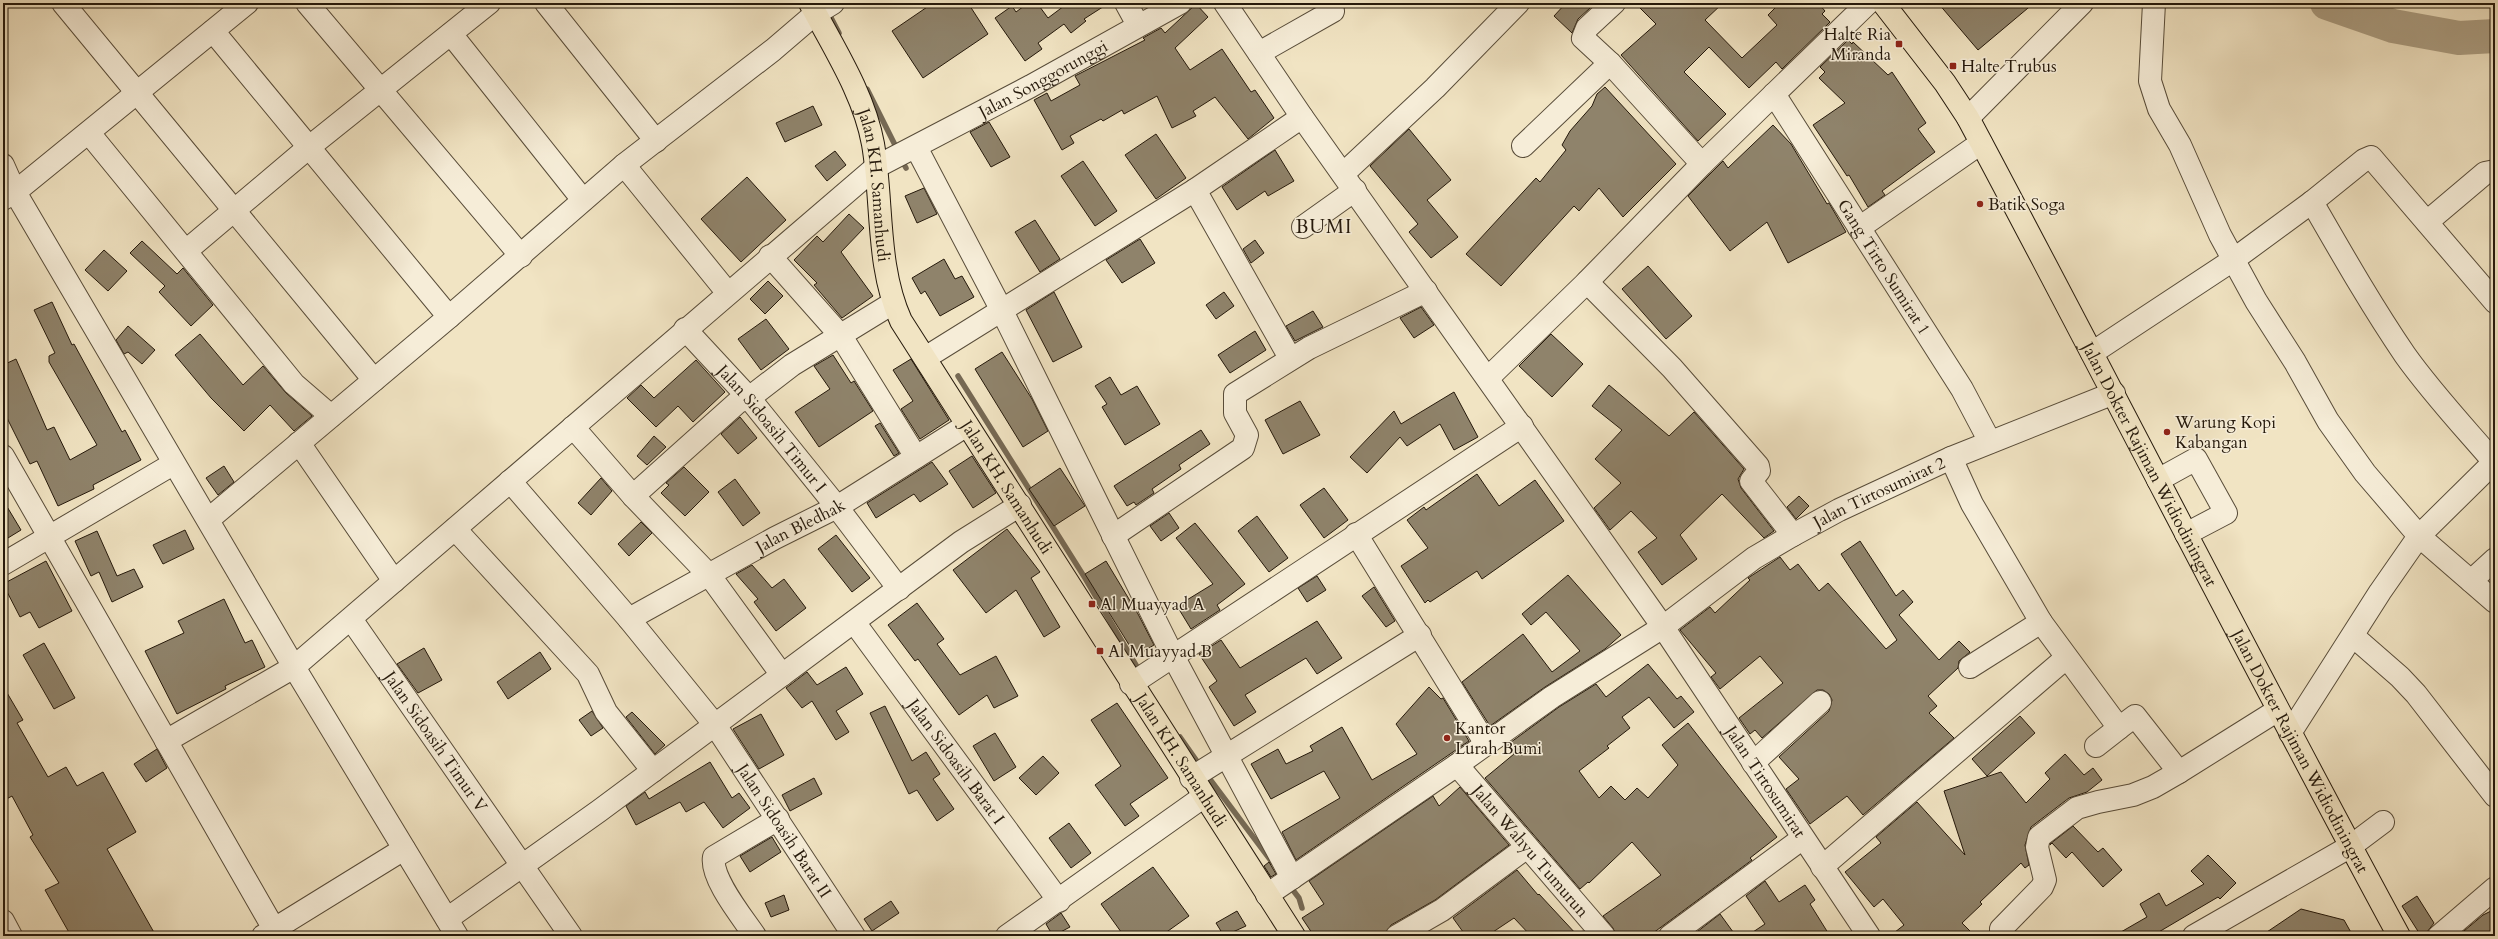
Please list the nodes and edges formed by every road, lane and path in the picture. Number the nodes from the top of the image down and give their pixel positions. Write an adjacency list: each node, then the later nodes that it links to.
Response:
1 (63, 3): 23 (street)
2 (247, 3): 18 (street)
3 (307, 3): 22 (street)
4 (489, 3): 19 (street)
5 (546, 3): 28 (street)
6 (1126, 3): 17 (street)
7 (1180, 3): 17 (street, Jalan Songgorunggi)
8 (1225, 3): 20 (street, Jalan Tirtosumirat)
9 (1518, 3): 37 (street)
10 (1614, 3): 21 (street)
11 (1868, 3): 24 (street)
12 (1883, 3): 26 (main road, Jalan Dokter Rajiman Widiodiningrat)
13 (2082, 3): 26 (street)
14 (2154, 3): 49 (street)
15 (820, 8): 28 (street); 32 (main road, Jalan KH. Samanhudi)
16 (1333, 11): 20 (street)
17 (1138, 25): 32 (street, Jalan Songgorunggi)
18 (213, 31): 23 (street); 31 (street)
19 (451, 34): 22 (street); 40 (street)
20 (1259, 53): 25 (street, Jalan Tirtosumirat)
21 (1610, 63): 30 (street); 33 (street)
22 (380, 89): 31 (street); 47 (street)
23 (138, 93): 27 (street); 42 (street)
24 (1774, 94): 33 (street); 45 (street, Gang Tirto Sumirat 1)
25 (1302, 117): 37 (street, Jalan Tirtosumirat); 38 (street)
26 (1968, 118): 29 (main road, Jalan Dokter Rajiman Widiodiningrat)
27 (89, 133): 39 (street); 46 (street)
28 (656, 141): 35 (street)
29 (1981, 144): 45 (street); 59 (main road, Jalan Dokter Rajiman Widiodiningrat)
30 (1523, 146)
31 (308, 148): 42 (street); 56 (street)
32 (897, 156): 48 (street, Jalan Songgorunggi); 54 (main road, Jalan KH. Samanhudi); 55 (street)
33 (1702, 164): 50 (street)
34 (3, 165): 39 (street)
35 (624, 165): 40 (street); 52 (street)
36 (2495, 170): 43 (street)
37 (1349, 182): 44 (street); 51 (street, Jalan Tirtosumirat)
38 (1195, 190): 55 (street); 61 (street)
39 (9, 196): 76 (street)
40 (583, 200): 47 (street)
41 (2312, 202): 43 (street); 49 (street); 75 (street)
42 (233, 210): 46 (street); 63 (street)
43 (2426, 222): 53 (street)
44 (1303, 227)
45 (1860, 228): 70 (street, Gang Tirto Sumirat 1)
46 (186, 251): 66 (street)
47 (520, 256): 56 (street)
48 (770, 256): 52 (street, Jalan Songgorunggi); 58 (street)
49 (2233, 260): 59 (street); 89 (street)
50 (1587, 282): 62 (street); 86 (street)
51 (1426, 291): 61 (street); 62 (street, Jalan Tirtosumirat)
52 (727, 292): 57 (street, Jalan Songgorunggi)
53 (2495, 302)
54 (893, 303): 58 (street); 60 (main road, Jalan KH. Samanhudi)
55 (1001, 310): 60 (street); 88 (street)
56 (449, 317): 63 (street)
57 (685, 330): 65 (street, Jalan Sidoasih Timur I); 69 (street, Jalan Songgorunggi)
58 (841, 336): 65 (street); 73 (street)
59 (2092, 353): 64 (main road, Jalan Dokter Rajiman Widiodiningrat)
60 (925, 358): 67 (main road, Jalan KH. Samanhudi)
61 (1290, 358): 88 (street)
62 (1488, 378): 68 (street, Jalan Tirtosumirat)
63 (374, 380): 66 (street)
64 (2114, 393): 70 (street, Jalan Tirtosumirat 2); 77 (main road, Jalan Dokter Rajiman Widiodiningrat)
65 (749, 398): 79 (street); 81 (street, Jalan Sidoasih Timur I)
66 (331, 416): 71 (street)
67 (967, 425): 73 (street, Jalan Bledhak); 80 (main road, Jalan KH. Samanhudi)
68 (1522, 426): 84 (street); 101 (street, Jalan Tirtosumirat)
69 (574, 427): 78 (street, Jalan Songgorunggi); 79 (street)
70 (1990, 442): 74 (street, Jalan Tirtosumirat 2)
71 (299, 443): 82 (street); 94 (street)
72 (3, 456): 87 (street)
73 (916, 457): 81 (street, Jalan Bledhak)
74 (1951, 458): 86 (street, Jalan Tirtosumirat 2); 100 (street)
75 (2495, 461): 89 (street)
76 (173, 464): 82 (street); 87 (street)
77 (2158, 480): 85 (main road, Jalan Dokter Rajiman Widiodiningrat); 85 (street)
78 (510, 481): 83 (street, Jalan Songgorunggi); 98 (street, Jalan Sidoasih Barat II)
79 (633, 496): 92 (street)
80 (1020, 505): 95 (street); 109 (main road, Jalan KH. Samanhudi)
81 (837, 507): 92 (street, Jalan Bledhak); 95 (street, Jalan Sidoasih Timur I)
82 (209, 519): 106 (street)
83 (455, 529): 94 (street, Jalan Songgorunggi); 121 (street)
84 (1356, 534): 102 (street); 104 (street)
85 (2186, 534): 111 (main road, Jalan Dokter Rajiman Widiodiningrat)
86 (1793, 535): 101 (street, Jalan Tirtosumirat 2)
87 (49, 536): 91 (street); 115 (street)
88 (1113, 536): 104 (street)
89 (2419, 536): 93 (street); 103 (street)
90 (2495, 559): 93 (street)
91 (3, 564)
92 (710, 576): 98 (street, Jalan Bledhak); 108 (street)
93 (2471, 580): 96 (street)
94 (394, 581): 97 (street, Jalan Songgorunggi)
95 (899, 589): 99 (street)
96 (2495, 602)
97 (351, 618): 106 (street, Jalan Songgorunggi); 132 (street, Jalan Sidoasih Timur V)
98 (629, 619): 112 (street, Jalan Sidoasih Barat II)
99 (854, 622): 108 (street); 137 (street, Jalan Sidoasih Barat I)
100 (2040, 622): 105 (street); 107 (street)
101 (1663, 627): 116 (street, Jalan Tirtosumirat 2); 119 (street, Jalan Tirtosumirat)
102 (1420, 635): 116 (street); 118 (street)
103 (2353, 636): 114 (street); 124 (street)
104 (1173, 656): 109 (street); 118 (street)
105 (2066, 658): 113 (street); 133 (street)
106 (294, 667): 115 (street, Jalan Songgorunggi); 131 (street)
107 (1970, 667)
108 (782, 675): 112 (street)
109 (1141, 678): 123 (main road, Jalan KH. Samanhudi)
110 (1820, 702): 119 (street)
111 (2278, 710): 114 (main road, Jalan Dokter Rajiman Widiodiningrat); 122 (street)
112 (715, 725): 121 (street); 126 (street, Jalan Sidoasih Barat II)
113 (2120, 728): 117 (street); 122 (street)
114 (2290, 733): 129 (main road, Jalan Dokter Rajiman Widiodiningrat)
115 (166, 741): 140 (street)
116 (1486, 744): 120 (street, Jalan Tirtosumirat 2)
117 (2096, 746)
118 (1225, 755): 123 (street); 134 (street)
119 (1753, 763): 128 (street, Jalan Tirtosumirat)
120 (1457, 765): 130 (street, Jalan Wahyu Tumurun); 134 (street, Jalan Tirtosumirat 2)
121 (653, 771): 132 (street)
122 (2179, 772): 151 (street)
123 (1191, 778): 125 (main road, Jalan KH. Samanhudi)
124 (2495, 796)
125 (1203, 797): 136 (main road, Jalan KH. Samanhudi); 137 (street)
126 (778, 819): 143 (street); 144 (street, Jalan Sidoasih Barat II)
127 (2383, 822): 129 (street)
128 (1803, 838): 133 (street, Jalan Tirtosumirat); 149 (street)
129 (2351, 846): 152 (street); 153 (main road, Jalan Dokter Rajiman Widiodiningrat)
130 (1527, 847): 147 (street); 148 (street, Jalan Wahyu Tumurun)
131 (404, 849): 139 (street); 140 (street)
132 (522, 865): 139 (street); 142 (street, Jalan Sidoasih Timur V)
133 (1822, 868): 150 (street, Jalan Tirtosumirat)
134 (1288, 880): 136 (street, Jalan Tirtosumirat 2)
135 (2495, 888): 154 (street)
136 (1267, 894): 146 (main road, Jalan KH. Samanhudi)
137 (1058, 901): 145 (street)
138 (3, 921): 141 (street)
139 (452, 928)
140 (271, 934)
141 (11, 936)
142 (571, 936)
143 (755, 936)
144 (854, 936)
145 (1007, 936)
146 (1294, 936)
147 (1397, 936)
148 (1604, 936)
149 (1670, 936)
150 (1869, 936)
151 (2001, 936)
152 (2194, 936)
153 (2399, 936)
154 (2439, 936)

